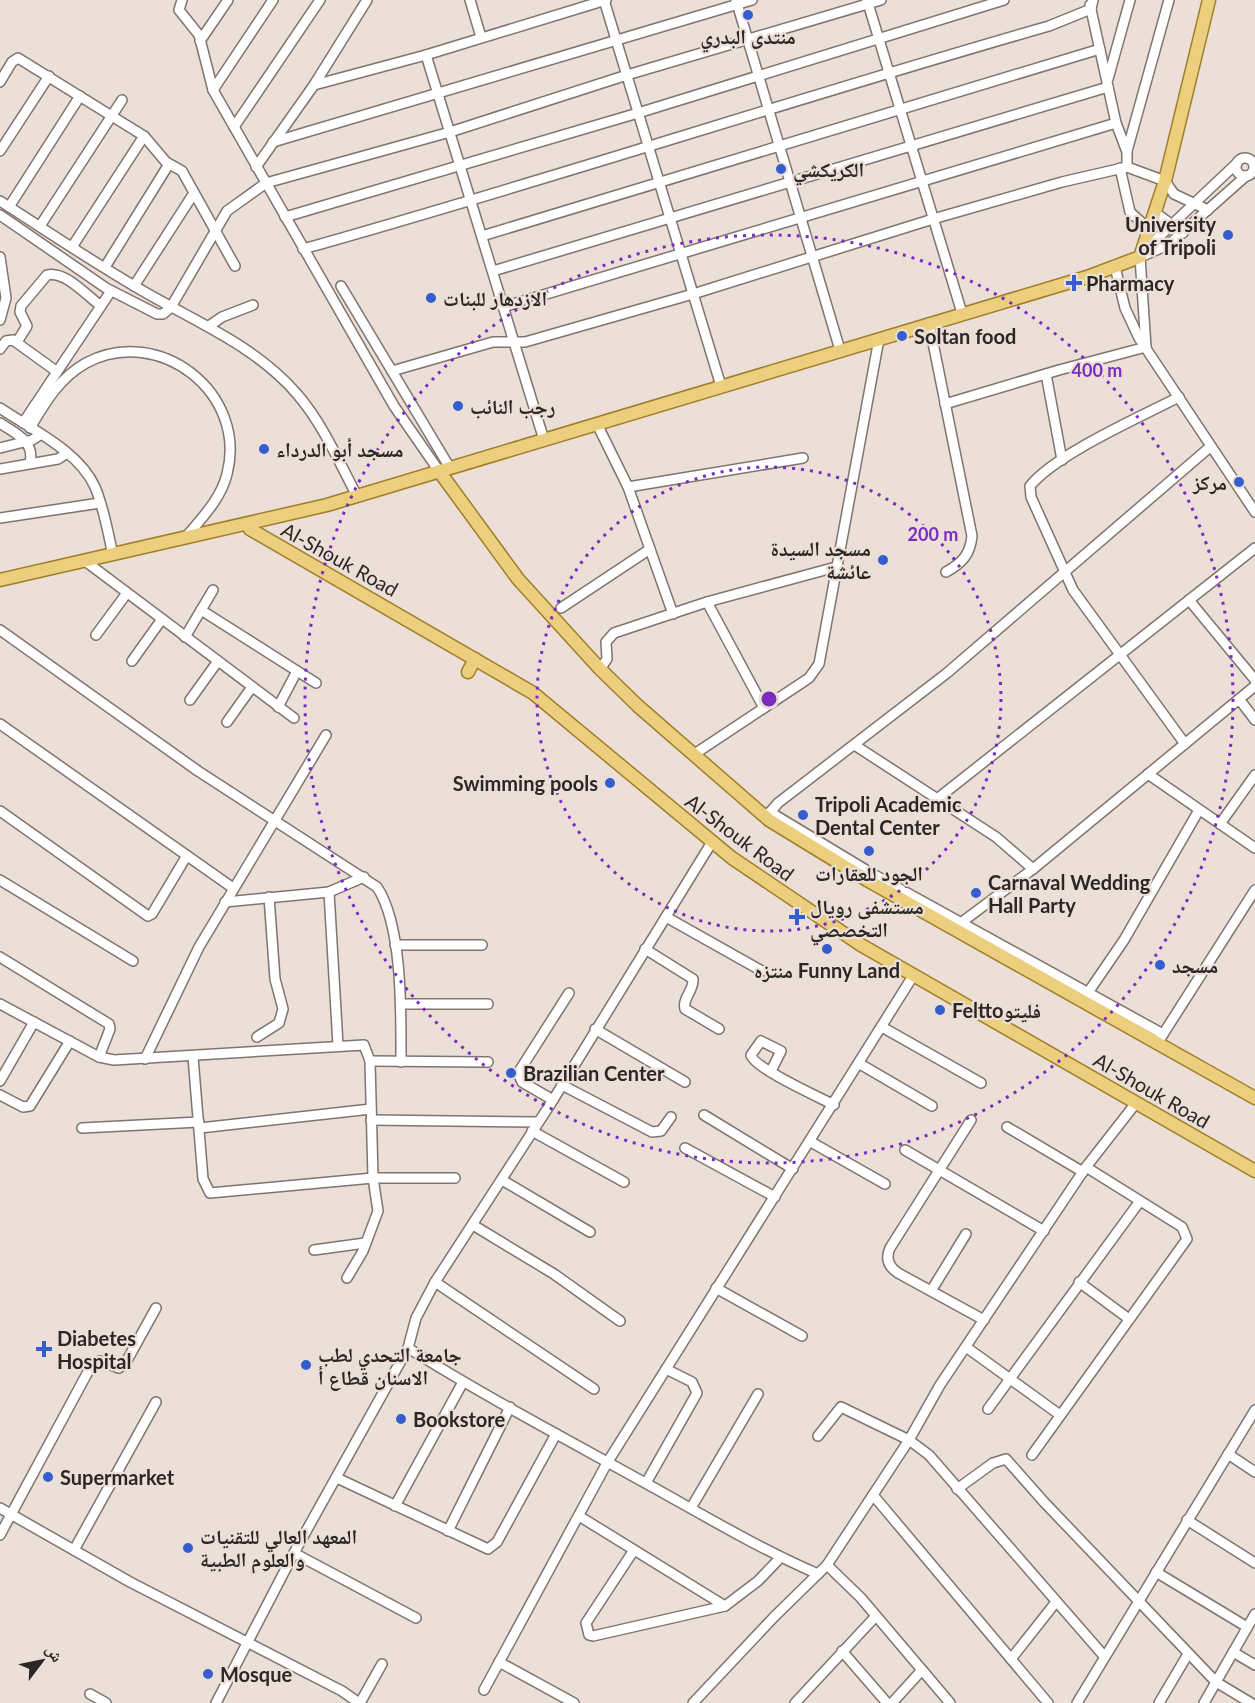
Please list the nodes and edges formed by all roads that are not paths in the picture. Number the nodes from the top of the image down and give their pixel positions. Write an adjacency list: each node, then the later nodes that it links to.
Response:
1 (182, 0): 20 (street)
2 (228, 0): 20 (street)
3 (273, 0): 31 (street)
4 (320, 0): 40 (street)
5 (367, 0): 30 (street)
6 (470, 0): 17 (street)
7 (605, 0): 17 (street); 21 (street)
8 (752, 0): 14 (street)
9 (880, 0): 15 (street)
10 (1004, 0): 18 (street)
11 (1130, 0): 29 (street)
12 (1169, 0): 48 (street)
13 (1209, 0): 57 (main road)
14 (737, 2): 19 (street); 21 (street)
15 (867, 2): 18 (street); 19 (street)
16 (1091, 3): 22 (street); 24 (street)
17 (481, 37): 23 (street)
18 (878, 38): 24 (street); 26 (street)
19 (748, 39): 25 (street); 26 (street)
20 (201, 41): 31 (street)
21 (616, 41): 25 (street); 32 (street)
22 (1100, 49): 29 (street); 35 (street)
23 (426, 55): 30 (street); 32 (street)
24 (889, 73): 35 (street); 36 (street)
25 (627, 75): 37 (street); 41 (street)
26 (759, 75): 36 (street); 37 (street)
27 (49, 76): 28 (street); 33 (street); 47 (street)
28 (0, 82)
29 (1108, 84): 39 (street); 44 (street)
30 (314, 85): 43 (street)
31 (213, 90): 40 (street)
32 (439, 94): 41 (street); 43 (street)
33 (80, 96): 38 (street); 65 (street)
34 (122, 100): 38 (street)
35 (900, 110): 44 (street); 46 (street)
36 (769, 111): 45 (street); 46 (street)
37 (638, 113): 45 (street); 52 (street)
38 (112, 116): 42 (street); 74 (street)
39 (1116, 123): 48 (street); 56 (street)
40 (234, 127): 53 (street)
41 (450, 132): 52 (street); 60 (street)
42 (144, 136): 51 (street); 79 (street)
43 (273, 142): 53 (street)
44 (911, 144): 56 (street); 59 (street)
45 (648, 146): 58 (street); 63 (street)
46 (780, 146): 58 (street); 59 (street)
47 (0, 151)
48 (1127, 152): 54 (street)
49 (1255, 152): 50 (street)
50 (1242, 161): 55 (street); 55 (street); 64 (street)
51 (169, 164): 61 (street); 85 (street)
52 (460, 166): 63 (street); 71 (street)
53 (256, 167): 60 (street)
54 (1123, 167): 57 (street); 72 (street); 75 (street)
55 (1251, 173): 66 (street)
56 (922, 181): 70 (street); 72 (street)
57 (1165, 181): 64 (street); 67 (main road)
58 (659, 182): 69 (street); 78 (street)
59 (790, 182): 69 (street); 70 (street)
60 (266, 183): 71 (street); 76 (street)
61 (194, 193): 76 (street); 89 (street)
62 (0, 201): 65 (street)
63 (471, 202): 78 (street); 80 (street)
64 (1192, 204): 66 (street); 73 (street)
65 (9, 207): 74 (street)
66 (1208, 210): 77 (street)
67 (1156, 213): 73 (street); 75 (main road)
68 (0, 215): 91 (street)
69 (669, 216): 82 (street); 88 (street)
70 (800, 216): 82 (street); 83 (street)
71 (285, 218): 80 (street)
72 (933, 219): 83 (street); 99 (street)
73 (1170, 225): 77 (street); 81 (street)
74 (40, 226): 79 (street)
75 (1151, 231): 81 (main road)
76 (216, 232): 86 (street); 97 (street)
77 (1183, 233): 81 (street)
78 (482, 236): 88 (street)
79 (72, 247): 85 (street)
80 (303, 249): 129 (street)
81 (1142, 253): 87 (main road); 106 (street)
82 (681, 254): 92 (street); 98 (street)
83 (812, 256): 92 (street); 108 (street)
84 (0, 257): 93 (street)
85 (105, 267): 89 (street)
86 (235, 267)
87 (1115, 267): 99 (main road); 106 (street)
88 (493, 271): 98 (street)
89 (134, 286): 97 (street)
90 (341, 286): 110 (street)
91 (111, 291): 96 (street); 97 (street)
92 (693, 294): 105 (street); 112 (street)
93 (6, 298): 95 (street); 100 (street)
94 (253, 305): 102 (street)
95 (21, 306): 96 (street); 104 (street)
96 (101, 306): 109 (street)
97 (171, 307): 102 (street)
98 (503, 307): 105 (street)
99 (962, 313): 101 (main road)
100 (0, 320)
101 (929, 323): 103 (main road); 114 (street)
102 (209, 326): 131 (street)
103 (879, 339): 108 (main road); 142 (street)
104 (17, 342): 107 (street); 109 (street)
105 (514, 342): 110 (street); 120 (street)
106 (1146, 347): 111 (street); 113 (street)
107 (0, 349)
108 (840, 350): 112 (main road)
109 (56, 371): 118 (street)
110 (392, 371): 129 (street)
111 (1046, 374): 114 (street); 126 (street)
112 (721, 386): 117 (main road)
113 (1179, 397): 122 (street); 126 (street)
114 (945, 404): 143 (street)
115 (0, 408): 118 (street)
116 (0, 423): 121 (street)
117 (597, 424): 120 (main road); 130 (street)
118 (26, 426): 119 (street); 136 (street)
119 (40, 435): 121 (street); 124 (street)
120 (544, 440): 129 (main road)
121 (27, 441): 123 (street); 127 (street)
122 (1210, 447): 133 (street); 144 (street)
123 (0, 448)
124 (67, 453): 127 (street); 132 (street)
125 (803, 458): 130 (street)
126 (1062, 460): 144 (street)
127 (30, 464): 128 (street)
128 (0, 469)
129 (444, 470): 131 (main road); 161 (main road, Al-Shouk Road)
130 (628, 487): 139 (street)
131 (357, 496): 135 (main road)
132 (100, 503): 134 (street); 140 (street)
133 (1255, 512)
134 (0, 518)
135 (249, 527): 136 (main road); 137 (main road); 158 (main road, Al-Shouk Road)
136 (185, 538): 137 (main road)
137 (165, 544): 140 (main road)
138 (1255, 548): 148 (street)
139 (650, 549): 150 (street); 152 (street)
140 (113, 555): 141 (main road)
141 (85, 561): 145 (main road); 147 (street)
142 (836, 567): 149 (street); 171 (street)
143 (946, 572)
144 (1063, 574): 157 (street); 178 (street)
145 (0, 580)
146 (213, 590): 151 (street)
147 (127, 593): 153 (street); 155 (street)
148 (1189, 600): 157 (street); 164 (street)
149 (707, 602): 152 (street); 171 (street)
150 (561, 608)
151 (201, 610): 156 (street); 162 (street)
152 (673, 614): 161 (street)
153 (162, 619): 156 (street); 159 (street)
154 (0, 630): 186 (street)
155 (96, 635)
156 (185, 637): 160 (street)
157 (1119, 655): 177 (street); 182 (street)
158 (475, 659): 163 (main road); 188 (main road, Al-Shouk Road)
159 (132, 661)
160 (218, 661): 167 (street); 169 (street)
161 (600, 669): 179 (main road, Al-Shouk Road)
162 (297, 671): 165 (street); 170 (street)
163 (468, 672)
164 (1255, 680)
165 (316, 683)
166 (1255, 686): 168 (street)
167 (252, 687): 170 (street); 174 (street)
168 (1239, 699): 173 (street); 177 (street)
169 (189, 700)
170 (279, 707): 172 (street)
171 (764, 708): 179 (street)
172 (294, 718)
173 (1255, 720)
174 (227, 722)
175 (0, 724): 190 (street)
176 (326, 735): 186 (street)
177 (1185, 744): 180 (street)
178 (856, 746): 182 (street); 185 (street)
179 (693, 755): 185 (main road, Al-Shouk Road)
180 (1148, 774): 183 (street); 191 (street)
181 (1255, 775): 187 (street)
182 (938, 799): 191 (street)
183 (1199, 810): 187 (street); 209 (street)
184 (0, 811): 190 (street)
185 (768, 814): 200 (main road, Al-Shouk Road)
186 (272, 822): 192 (street); 194 (street)
187 (1220, 824): 189 (street)
188 (712, 842): 199 (street); 207 (main road, Al-Shouk Road)
189 (1255, 848)
190 (186, 857): 194 (street)
191 (1033, 869): 200 (street)
192 (364, 877): 196 (street); 201 (street)
193 (0, 880): 205 (street)
194 (233, 888): 198 (street)
195 (1255, 890): 218 (street)
196 (329, 892): 197 (street); 220 (street)
197 (269, 897): 198 (street); 217 (street)
198 (225, 902): 223 (street)
199 (666, 917): 203 (street); 206 (street)
200 (958, 925): 209 (main road, Al-Shouk Road)
201 (395, 945): 202 (street); 211 (street)
202 (482, 945)
203 (645, 949): 215 (street); 216 (street)
204 (0, 957): 221 (street)
205 (134, 961)
206 (762, 971)
207 (913, 976): 214 (street); 236 (main road, Al-Shouk Road)
208 (569, 993): 235 (street)
209 (1085, 996): 218 (main road, Al-Shouk Road)
210 (0, 1004): 213 (street)
211 (401, 1004): 212 (street); 225 (street)
212 (488, 1004)
213 (34, 1022): 219 (street); 229 (street)
214 (882, 1027): 227 (street); 231 (street)
215 (595, 1029): 230 (street); 232 (street)
216 (719, 1029)
217 (258, 1036)
218 (1161, 1039): 234 (main road, Al-Shouk Road)
219 (70, 1041): 221 (street); 233 (street)
220 (338, 1045): 222 (street); 224 (street)
221 (99, 1057): 223 (street)
222 (193, 1057): 223 (street); 245 (street)
223 (145, 1059)
224 (369, 1061): 225 (street); 239 (street)
225 (402, 1062): 226 (street)
226 (488, 1062)
227 (860, 1064): 237 (street); 238 (street)
228 (771, 1071): 237 (street)
229 (0, 1081)
230 (685, 1082)
231 (981, 1083)
232 (562, 1085): 235 (street); 241 (street)
233 (0, 1095)
234 (1255, 1098)
235 (553, 1100): 244 (street)
236 (1136, 1103): 254 (street); 255 (main road, Al-Shouk Road)
237 (834, 1105): 249 (street)
238 (932, 1106)
239 (371, 1109): 242 (street); 245 (street)
240 (704, 1115): 252 (street)
241 (671, 1117)
242 (371, 1120): 244 (street); 256 (street)
243 (971, 1120): 253 (street)
244 (538, 1122): 248 (street)
245 (199, 1125): 246 (street); 256 (street)
246 (82, 1128)
247 (1007, 1128): 254 (street)
248 (532, 1131): 258 (street); 259 (street)
249 (811, 1142): 252 (street); 260 (street)
250 (685, 1148): 261 (street)
251 (905, 1150): 253 (street)
252 (793, 1169): 261 (street)
253 (939, 1170): 264 (street); 273 (street)
254 (1084, 1170): 262 (street); 264 (street)
255 (1255, 1171)
256 (373, 1178): 257 (street); 267 (street)
257 (454, 1179)
258 (502, 1179): 263 (street); 265 (street)
259 (624, 1182)
260 (885, 1184)
261 (776, 1197): 272 (street)
262 (1140, 1201): 271 (street); 275 (street)
263 (473, 1225): 270 (street); 277 (street)
264 (1044, 1231): 276 (street)
265 (590, 1232)
266 (966, 1234): 273 (street)
267 (364, 1243): 268 (street); 269 (street)
268 (314, 1250)
269 (347, 1278)
270 (435, 1282): 280 (street); 284 (street)
271 (1078, 1282): 275 (street); 282 (street)
272 (716, 1288): 278 (street); 281 (street)
273 (931, 1291): 276 (street)
274 (156, 1308): 305 (street)
275 (1130, 1319): 290 (street)
276 (984, 1320): 279 (street)
277 (620, 1321)
278 (802, 1336)
279 (966, 1347): 282 (street); 293 (street)
280 (408, 1348): 283 (street); 298 (street)
281 (666, 1369): 296 (street); 299 (street)
282 (1010, 1379): 288 (street); 290 (street)
283 (463, 1382): 287 (street); 302 (street)
284 (594, 1389)
285 (758, 1394): 304 (street)
286 (156, 1402): 310 (street)
287 (510, 1407): 291 (street); 308 (street)
288 (988, 1409)
289 (1255, 1410): 294 (street)
290 (1060, 1415): 295 (street)
291 (556, 1434): 296 (street); 308 (street)
292 (818, 1436): 293 (street)
293 (909, 1440): 300 (street); 301 (street)
294 (1228, 1454): 297 (street); 307 (street)
295 (1032, 1455)
296 (607, 1463): 299 (street); 306 (street)
297 (1255, 1472)
298 (337, 1478): 302 (street); 312 (street)
299 (646, 1483): 304 (street)
300 (957, 1489): 318 (street); 319 (street)
301 (873, 1495): 315 (street); 330 (street)
302 (395, 1506): 308 (street)
303 (0, 1508): 305 (street)
304 (690, 1508): 313 (street)
305 (11, 1514): 309 (street); 310 (street)
306 (579, 1516): 311 (street); 331 (street)
307 (1187, 1520): 314 (street); 316 (street)
308 (448, 1531)
309 (0, 1535)
310 (74, 1550): 325 (street)
311 (634, 1550): 320 (street); 320 (street)
312 (294, 1553): 323 (street); 325 (street)
313 (780, 1558): 317 (street); 320 (street)
314 (1255, 1563)
315 (827, 1565): 317 (street); 322 (street)
316 (1156, 1572): 319 (street); 324 (street)
317 (818, 1574): 342 (street)
318 (1056, 1602): 329 (street); 330 (street)
319 (1138, 1602): 328 (street); 329 (street)
320 (725, 1606)
321 (1255, 1614): 324 (street)
322 (876, 1616): 326 (street); 334 (street)
323 (416, 1618)
324 (1247, 1628): 327 (street)
325 (248, 1642): 339 (street); 340 (street)
326 (842, 1651): 343 (street); 344 (street)
327 (1233, 1652): 333 (street); 335 (street)
328 (1188, 1654): 335 (street); 349 (street)
329 (1104, 1656): 348 (street)
330 (1011, 1659): 347 (street)
331 (499, 1662): 336 (street); 341 (street)
332 (382, 1664): 340 (street)
333 (1255, 1665)
334 (922, 1670): 345 (street); 346 (street)
335 (1216, 1682): 350 (street); 351 (street)
336 (484, 1690)
337 (90, 1694): 338 (street)
338 (106, 1703)
339 (216, 1703)
340 (359, 1703)
341 (574, 1703)
342 (693, 1703)
343 (795, 1703)
344 (887, 1703)
345 (892, 1703)
346 (950, 1703)
347 (1048, 1703)
348 (1077, 1703)
349 (1159, 1703)
350 (1204, 1703)
351 (1251, 1703)

